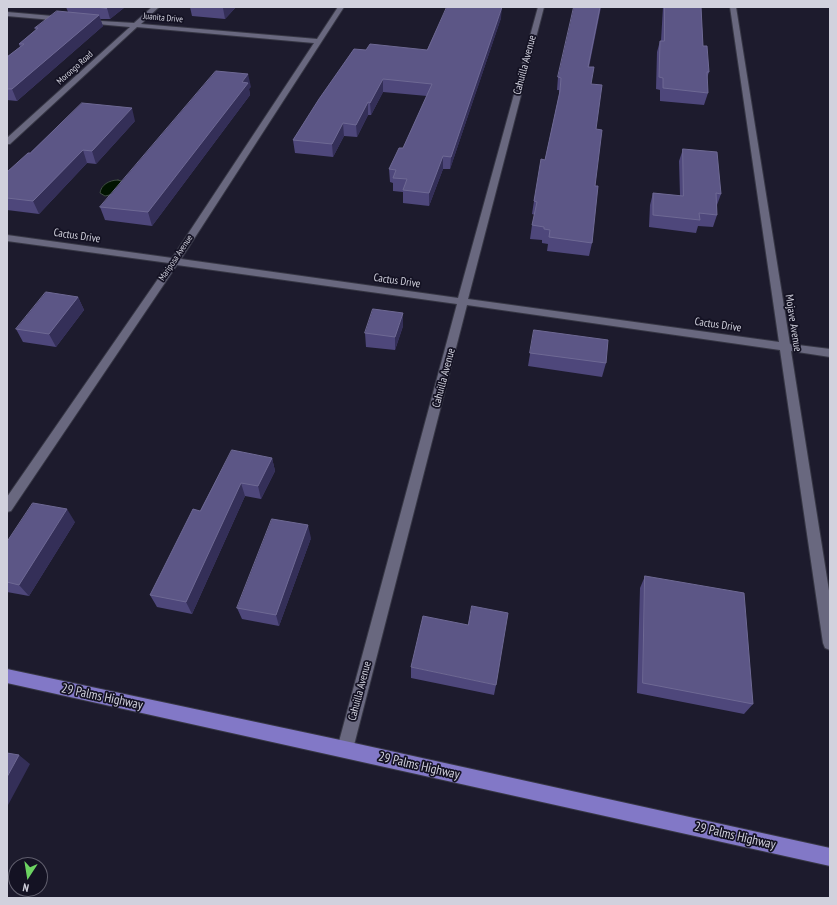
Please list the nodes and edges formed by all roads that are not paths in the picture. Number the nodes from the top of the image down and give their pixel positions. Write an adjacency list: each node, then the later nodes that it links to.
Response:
1 (156, 7): 8 (street, Morongo Road)
2 (341, 7): 9 (street, Mariposa Avenue)
3 (541, 7): 13 (street, Cahuilla Avenue)
4 (733, 7): 14 (street, Mojave Avenue)
5 (7, 14): 6 (street)
6 (68, 19)
7 (75, 20): 8 (street, Juanita Drive)
8 (136, 25): 9 (street, Juanita Drive); 10 (street, Morongo Road)
9 (318, 41): 12 (street, Mariposa Avenue)
10 (7, 142)
11 (7, 238): 12 (street, Cactus Drive)
12 (174, 262): 13 (street, Cactus Drive); 16 (street, Mariposa Avenue)
13 (463, 302): 14 (street, Cactus Drive); 19 (street, Cahuilla Avenue)
14 (784, 346): 15 (street, Cactus Drive); 17 (street, Mojave Avenue)
15 (830, 353)
16 (7, 507)
17 (830, 644)
18 (7, 676): 19 (main road, 29 Palms Highway)
19 (344, 749): 20 (main road, 29 Palms Highway)
20 (830, 857)

